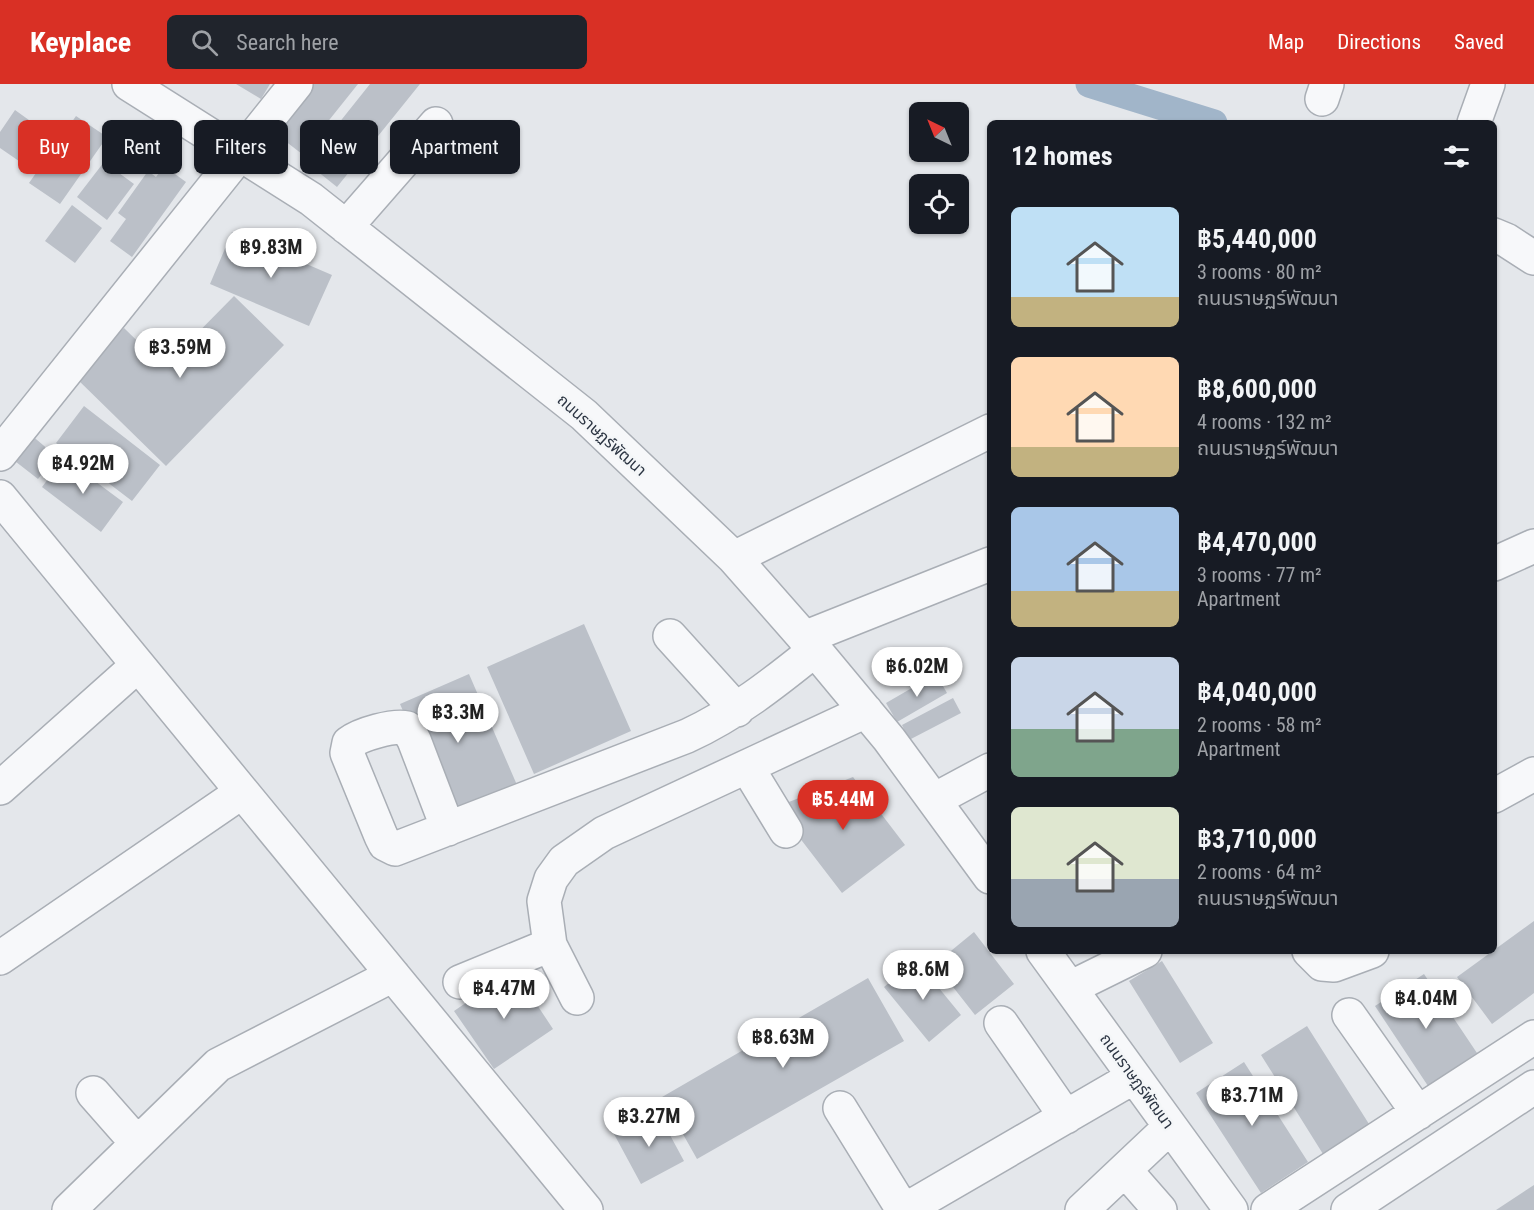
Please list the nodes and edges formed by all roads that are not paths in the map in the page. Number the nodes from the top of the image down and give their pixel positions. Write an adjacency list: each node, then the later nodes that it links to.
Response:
1 (129, 84): 6 (street, ถนนราษฏร์พัฒนา)
2 (296, 84): 4 (street)
3 (1488, 84): 5 (street)
4 (266, 120)
5 (1475, 120)
6 (194, 125)
7 (222, 174): 14 (street)
8 (272, 174): 10 (street, ถนนราษฏร์พัฒนา)
9 (392, 174): 10 (street)
10 (346, 227): 17 (street, ถนนราษฏร์พัฒนา)
11 (1497, 236): 12 (street)
12 (1534, 258)
13 (987, 432): 17 (street)
14 (0, 454)
15 (0, 497): 22 (street)
16 (1534, 546): 18 (street)
17 (734, 558): 21 (street, ถนนราษฏร์พัฒนา)
18 (1497, 563)
19 (987, 565): 21 (street)
20 (670, 636): 23 (street)
21 (809, 644): 23 (street); 24 (street, ถนนราษฏร์พัฒนา)
22 (138, 665): 28 (street); 30 (street)
23 (737, 710): 33 (street)
24 (866, 711): 25 (street); 32 (street, ถนนราษฏร์พัฒนา)
25 (747, 767): 34 (street); 36 (street)
26 (987, 772): 32 (street)
27 (1534, 774): 31 (street)
28 (0, 788)
29 (987, 788): 32 (street)
30 (242, 792): 41 (street); 42 (street)
31 (1497, 794)
32 (938, 804): 35 (street, ถนนราษฏร์พัฒนา)
33 (448, 829)
34 (786, 831)
35 (987, 873)
36 (549, 945): 43 (street); 45 (street)
37 (1045, 954): 44 (street, ถนนราษฏร์พัฒนา)
38 (1139, 954): 44 (street)
39 (1313, 954): 40 (street)
40 (1364, 954)
41 (0, 958)
42 (393, 975): 56 (street); 60 (street)
43 (460, 982)
44 (1070, 988): 49 (street, ถนนราษฏร์พัฒนา)
45 (577, 998)
46 (1349, 1015): 53 (street)
47 (1001, 1023): 54 (street)
48 (1534, 1037): 53 (street)
49 (1134, 1077): 54 (street); 55 (street, ถนนราษฏร์พัฒนา)
50 (1534, 1087): 65 (street)
51 (93, 1093): 56 (street)
52 (840, 1108): 61 (street)
53 (1418, 1113): 64 (street)
54 (1066, 1117): 61 (street)
55 (1170, 1126): 57 (street); 58 (street, ถนนราษฏร์พัฒนา)
56 (136, 1143): 59 (street)
57 (1125, 1170): 62 (street); 63 (street)
58 (1225, 1208)
59 (69, 1210)
60 (586, 1210)
61 (904, 1210)
62 (1082, 1210)
63 (1160, 1210)
64 (1268, 1210)
65 (1348, 1210)

